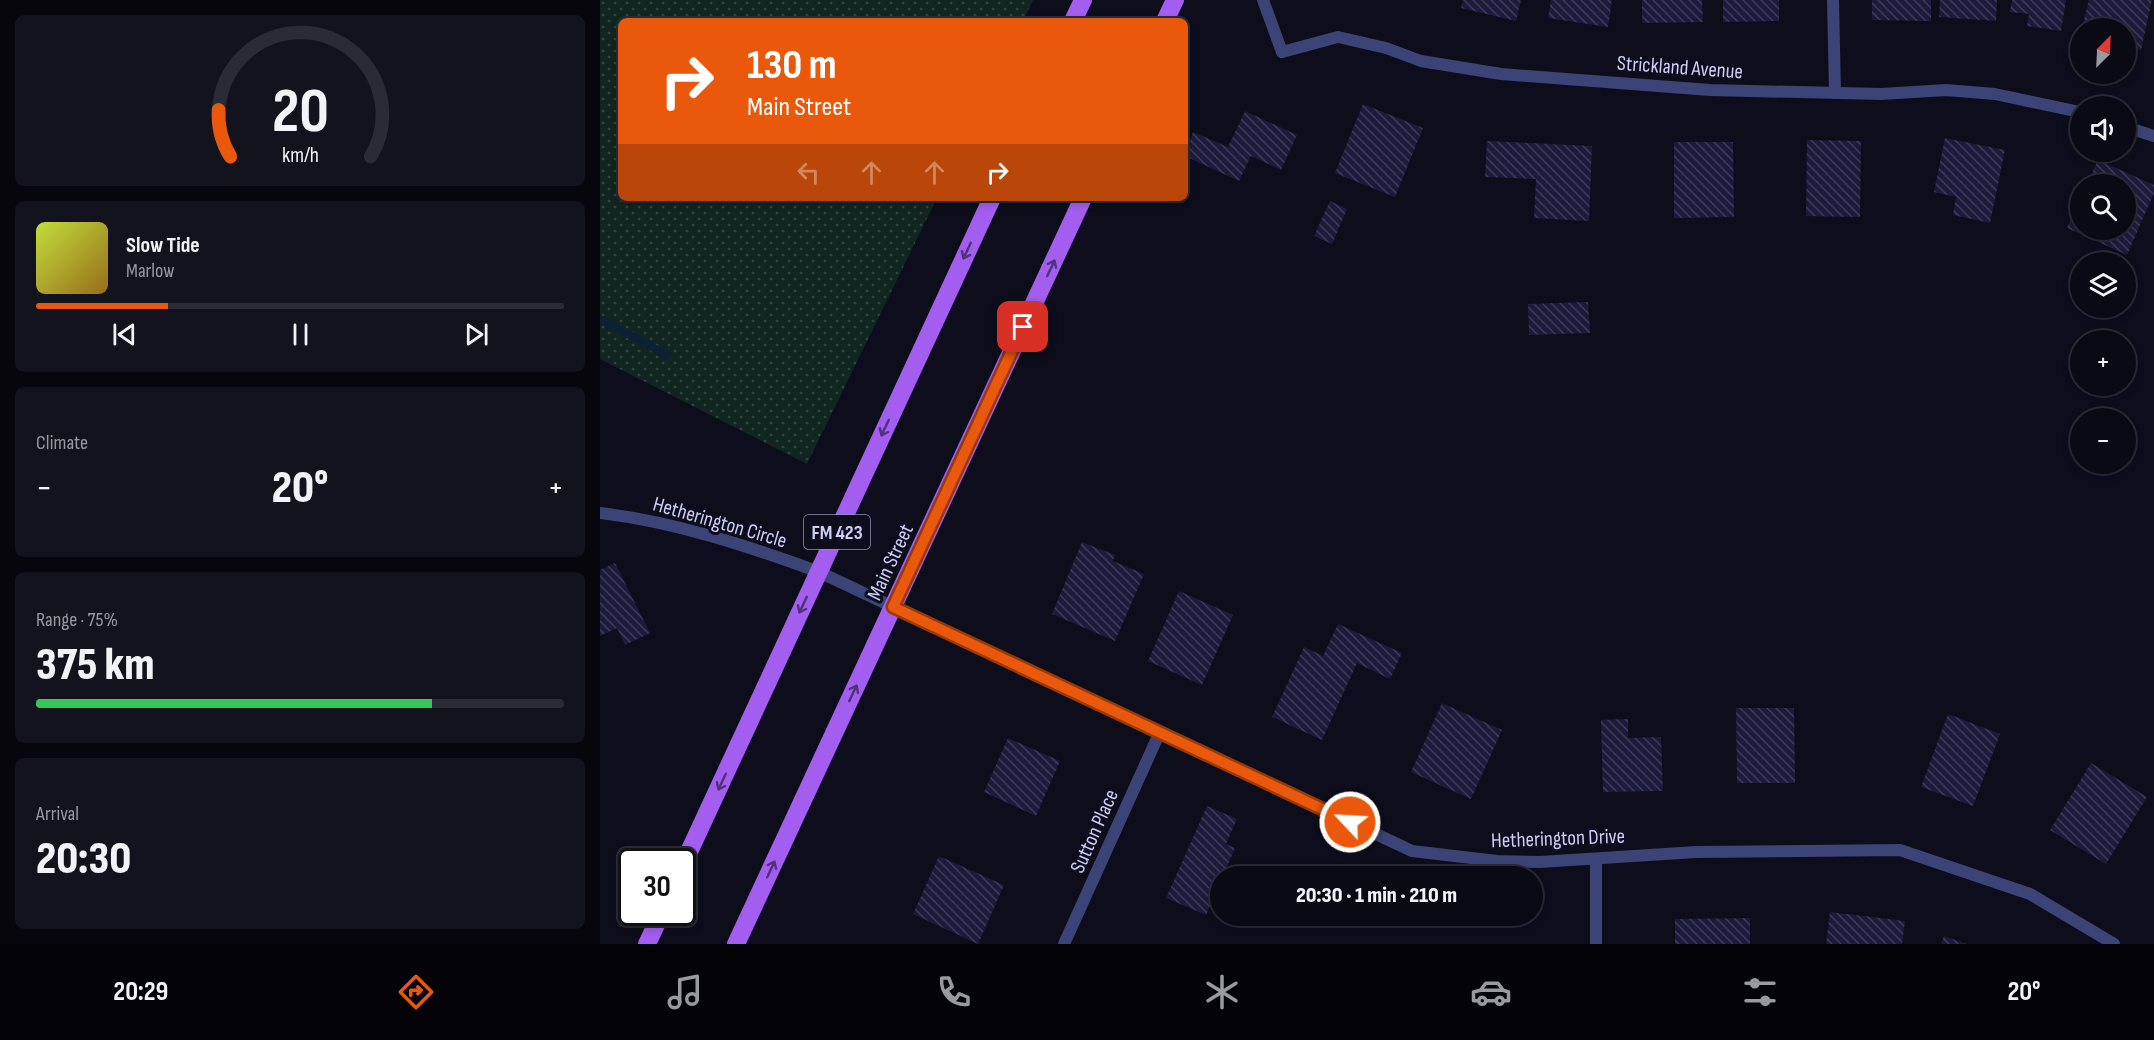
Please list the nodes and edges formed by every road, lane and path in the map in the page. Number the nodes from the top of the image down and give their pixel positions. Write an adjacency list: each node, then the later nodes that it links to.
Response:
1 (1083, 0): 5 (main road)
2 (1175, 0): 6 (main road)
3 (1263, 0): 7 (street, Strickland Avenue)
4 (1833, 0): 7 (street)
5 (1074, 18)
6 (1166, 18)
7 (1835, 93): 8 (street, Strickland Avenue)
8 (2070, 110)
9 (2136, 130): 10 (street)
10 (2154, 136)
11 (991, 201): 14 (main road, FM 423, one-way to 14)
12 (1082, 201): 15 (main road, Main Street, one-way to 12)
13 (600, 513): 14 (street, Hetherington Circle)
14 (819, 572): 15 (street, Hetherington Circle); 17 (main road, FM 423, one-way to 17)
15 (893, 607): 16 (street, Hetherington Drive); 21 (main road, Main Street, one-way to 15)
16 (1159, 734): 18 (street, Hetherington Drive); 22 (street, Sutton Place)
17 (691, 848)
18 (1596, 859): 23 (street); 24 (street, Hetherington Drive)
19 (655, 926): 20 (main road)
20 (647, 944)
21 (736, 944)
22 (1064, 944)
23 (1596, 944)
24 (2115, 944)

